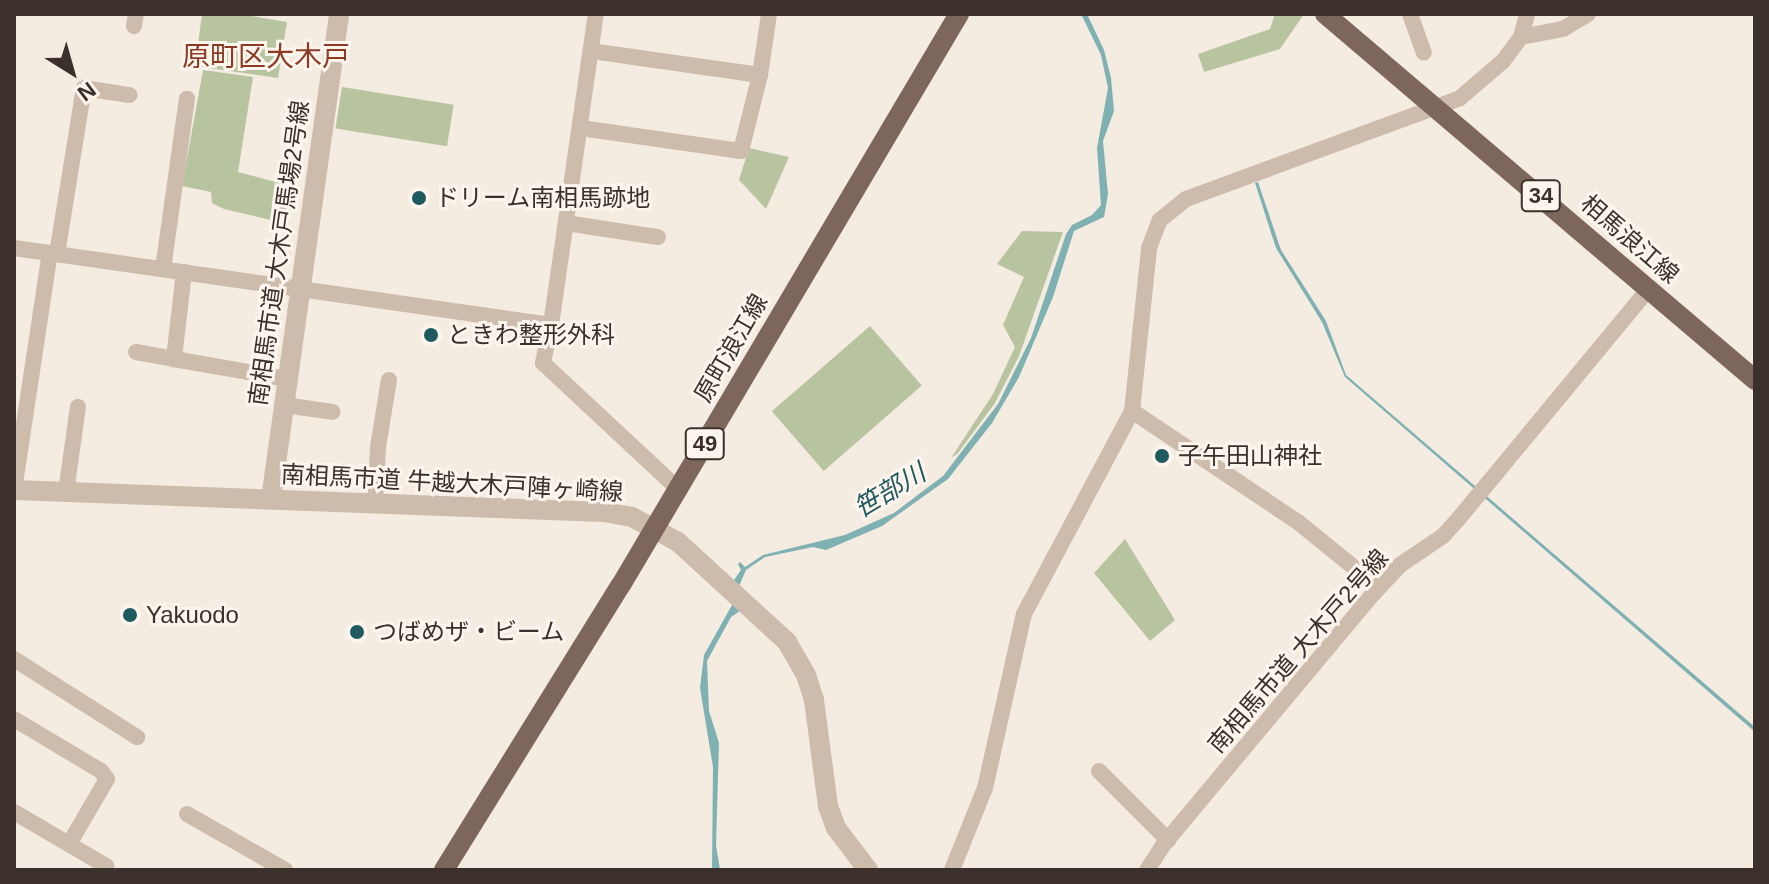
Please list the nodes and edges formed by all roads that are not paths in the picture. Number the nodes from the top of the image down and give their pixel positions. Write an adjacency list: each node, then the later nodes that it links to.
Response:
1 (339, 14): 23 (street, 南相馬市道 大木戸馬場2号線)
2 (596, 14): 10 (street)
3 (769, 14): 12 (street)
4 (959, 14): 35 (main road, 原町浪江線 / 49)
5 (1325, 14): 15 (main road, 相馬浪江線 / 34)
6 (1410, 14): 11 (street)
7 (1527, 14): 9 (street)
8 (1588, 14): 9 (street)
9 (1521, 37): 15 (street)
10 (592, 51): 12 (street); 16 (street)
11 (1424, 53)
12 (760, 75): 16 (street)
13 (129, 95): 20 (street)
14 (187, 99): 21 (street)
15 (1435, 105): 24 (main road, 相馬浪江線 / 34); 33 (street)
16 (581, 128): 17 (street)
17 (566, 223): 18 (street); 25 (street)
18 (658, 237)
19 (14, 248): 20 (street)
20 (54, 253): 21 (street); 36 (street)
21 (163, 269): 22 (street)
22 (184, 272): 23 (street); 27 (street)
23 (300, 288): 25 (street); 28 (street, 南相馬市道 大木戸馬場2号線)
24 (1648, 290): 30 (main road, 相馬浪江線 / 34); 41 (street, 南相馬市道 大木戸2号線)
25 (551, 325): 35 (street)
26 (136, 352): 27 (street)
27 (174, 359): 28 (street)
28 (288, 379): 31 (street, 南相馬市道 大木戸馬場2号線)
29 (389, 380): 39 (street)
30 (1755, 380)
31 (284, 405): 34 (street); 38 (street, 南相馬市道 大木戸馬場2号線)
32 (78, 407): 37 (street)
33 (1132, 411): 41 (street); 54 (street)
34 (333, 412)
35 (678, 489): 40 (main road, 原町浪江線 / 49)
36 (14, 490): 37 (street, 南相馬市道 牛越大木戸陣ヶ崎線)
37 (66, 492): 38 (street, 南相馬市道 牛越大木戸陣ヶ崎線)
38 (271, 499): 39 (street, 南相馬市道 牛越大木戸陣ヶ崎線)
39 (375, 503): 40 (street, 南相馬市道 牛越大木戸陣ヶ崎線)
40 (655, 528): 52 (main road, 原町浪江線 / 49); 53 (street, 南相馬市道 牛越大木戸陣ヶ崎線)
41 (1378, 587): 48 (street, 南相馬市道 大木戸2号線)
42 (14, 659): 44 (street)
43 (14, 719): 49 (street)
44 (137, 737)
45 (1099, 771): 48 (street)
46 (14, 812): 49 (street)
47 (187, 814): 51 (street)
48 (1168, 840): 55 (street, 南相馬市道 大木戸2号線)
49 (69, 844): 50 (street)
50 (107, 870)
51 (285, 870)
52 (444, 870)
53 (868, 870)
54 (952, 870)
55 (1147, 870)

